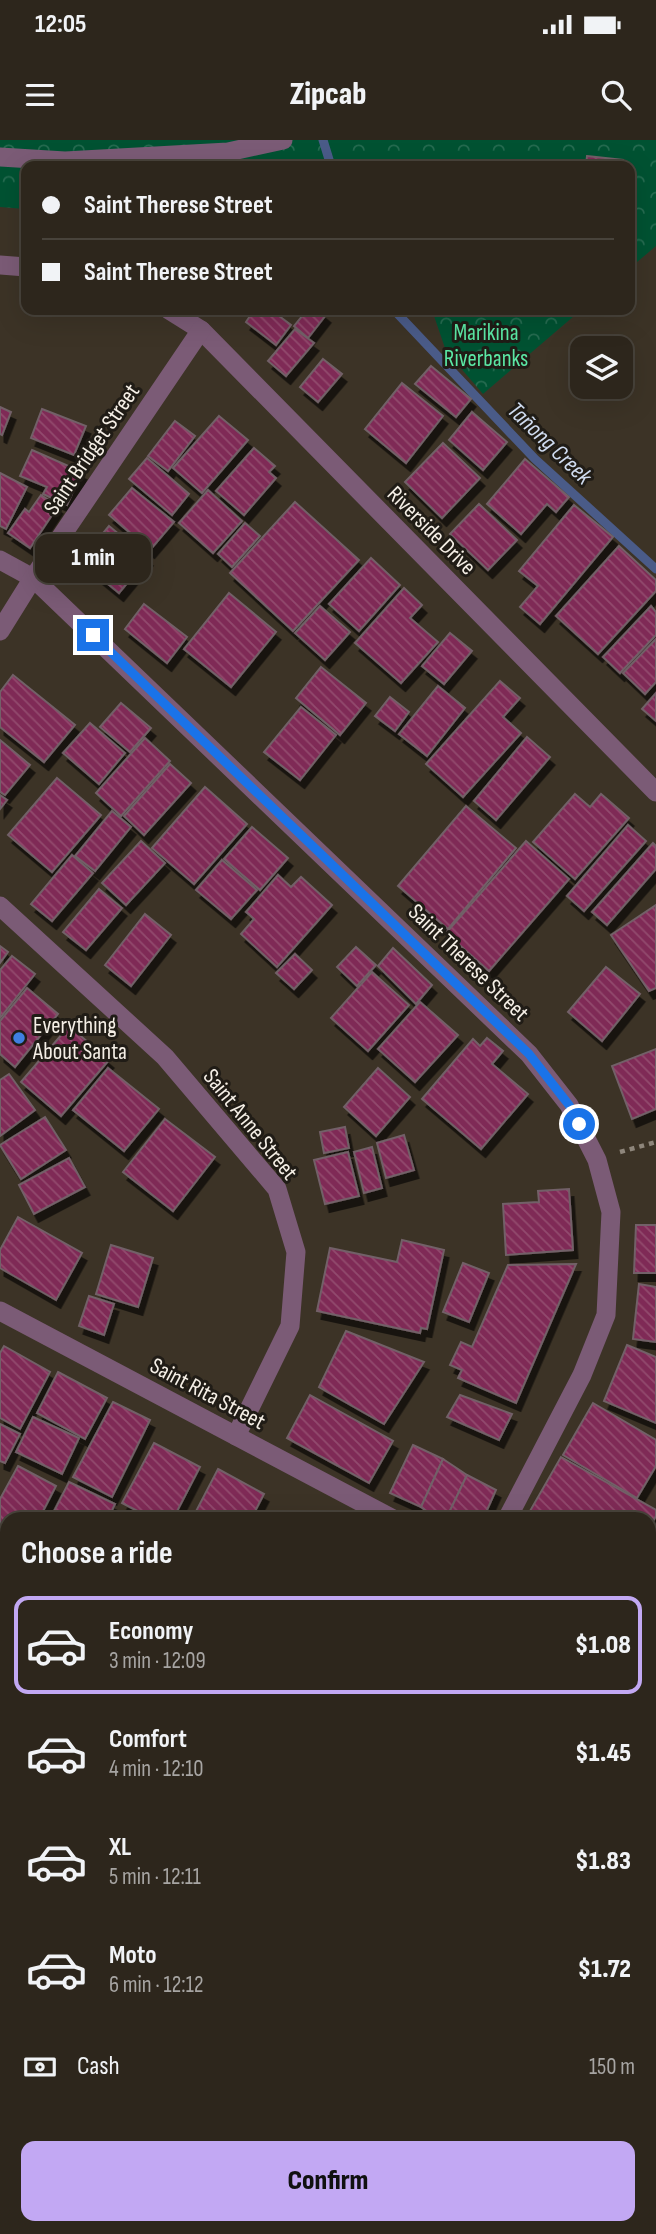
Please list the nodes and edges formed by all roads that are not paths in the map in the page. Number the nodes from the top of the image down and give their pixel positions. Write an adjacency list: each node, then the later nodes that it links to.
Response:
1 (283, 140): 2 (street)
2 (0, 157)
3 (0, 265): 4 (street)
4 (21, 267)
5 (177, 315): 6 (street, Riverside Drive)
6 (201, 330): 8 (street, Saint Bridget Street); 10 (street, Riverside Drive)
7 (0, 560): 8 (street, Saint Therese Street)
8 (33, 578): 9 (street, Saint Bridget Street); 15 (street, Saint Therese Street)
9 (0, 631)
10 (656, 792)
11 (0, 906): 13 (street, Saint Anne Street)
12 (0, 1311): 13 (street, Saint Rita Street)
13 (236, 1436): 14 (street, Saint Rita Street)
14 (380, 1512)
15 (511, 1512)

